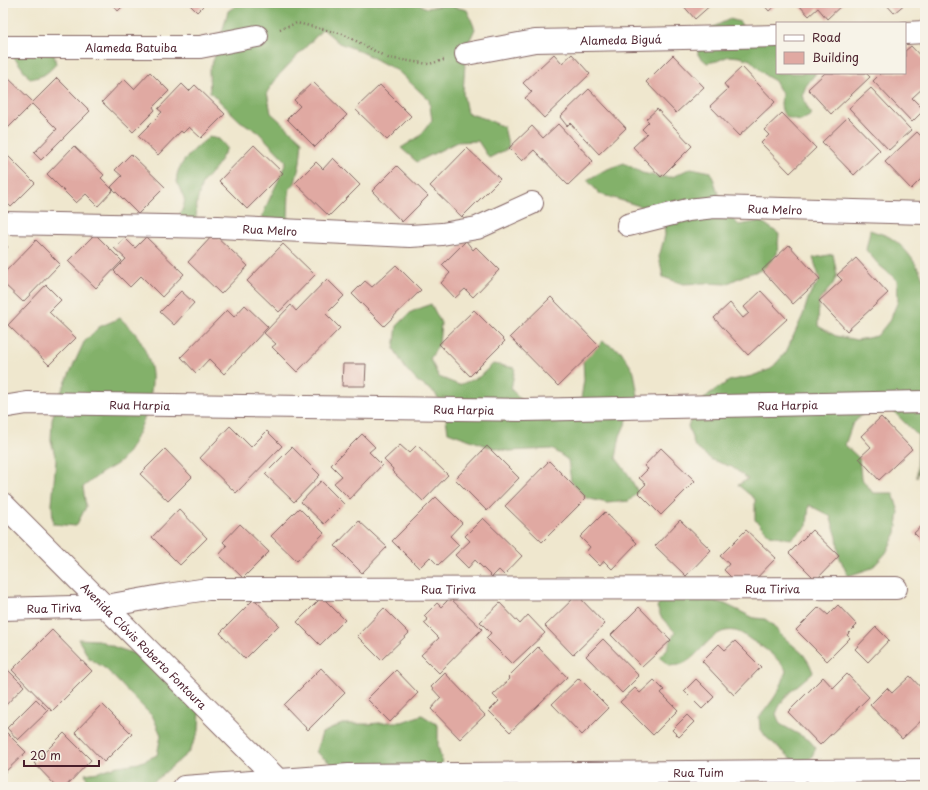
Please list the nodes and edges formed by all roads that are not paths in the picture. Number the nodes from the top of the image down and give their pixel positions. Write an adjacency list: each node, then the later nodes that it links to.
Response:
1 (925, 32): 2 (street)
2 (906, 33)
3 (257, 36): 5 (street, Alameda Batuiba)
4 (776, 36): 6 (street, Alameda Biguá)
5 (3, 47)
6 (466, 54)
7 (532, 203): 9 (street, Rua Melro)
8 (925, 213): 10 (street, Rua Melro)
9 (3, 223)
10 (628, 225)
11 (925, 402): 12 (street, Rua Harpia)
12 (3, 407)
13 (3, 504): 15 (street, Avenida Clóvis Roberto Fontoura)
14 (896, 588): 15 (street, Rua Tiriva)
15 (106, 606): 16 (street, Rua Tiriva); 18 (street, Avenida Clóvis Roberto Fontoura)
16 (3, 609)
17 (925, 770): 18 (street, Rua Tuim)
18 (282, 784): 19 (street, Rua Tuim)
19 (184, 787)

